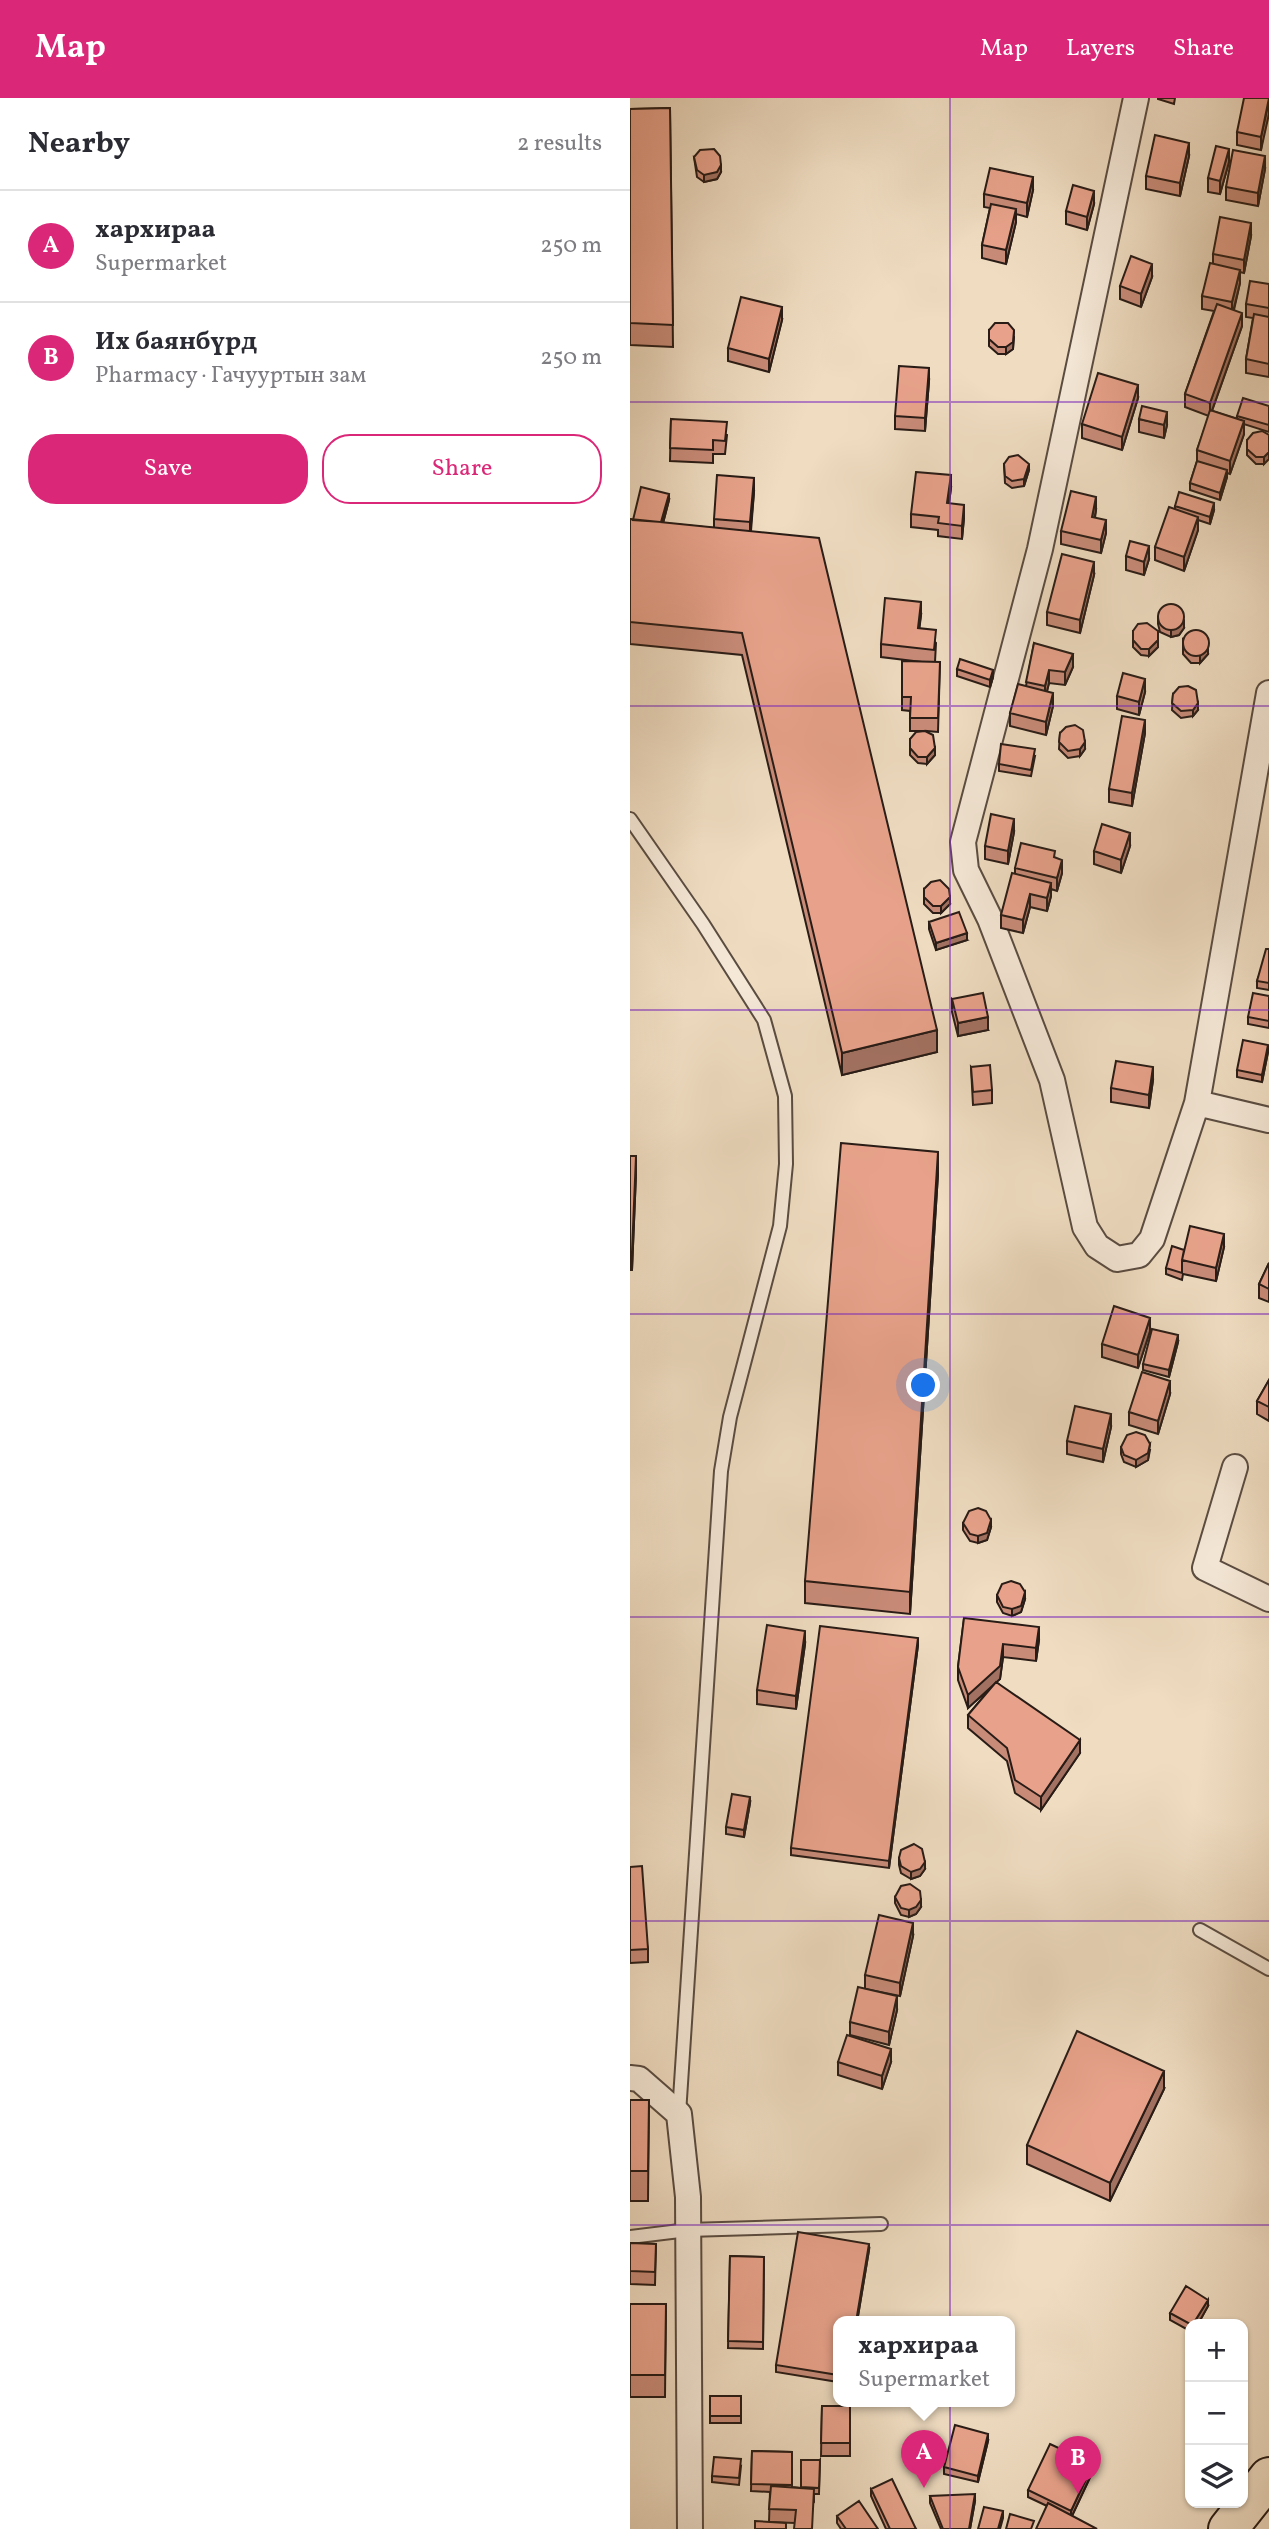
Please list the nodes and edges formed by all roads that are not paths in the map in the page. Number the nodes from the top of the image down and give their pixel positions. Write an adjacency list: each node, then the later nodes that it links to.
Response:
1 (1136, 98): 4 (street)
2 (1269, 694): 4 (street)
3 (630, 820): 11 (lane)
4 (1196, 1103): 5 (street)
5 (1269, 1120)
6 (1235, 1467): 7 (street)
7 (1269, 1599)
8 (1200, 1930): 9 (lane)
9 (1269, 1969)
10 (630, 2078): 11 (street)
11 (679, 2114): 13 (street)
12 (881, 2224): 13 (lane)
13 (688, 2230): 14 (lane); 16 (street)
14 (630, 2237)
15 (1269, 2477): 17 (highway)
16 (690, 2529)
17 (1228, 2529)

